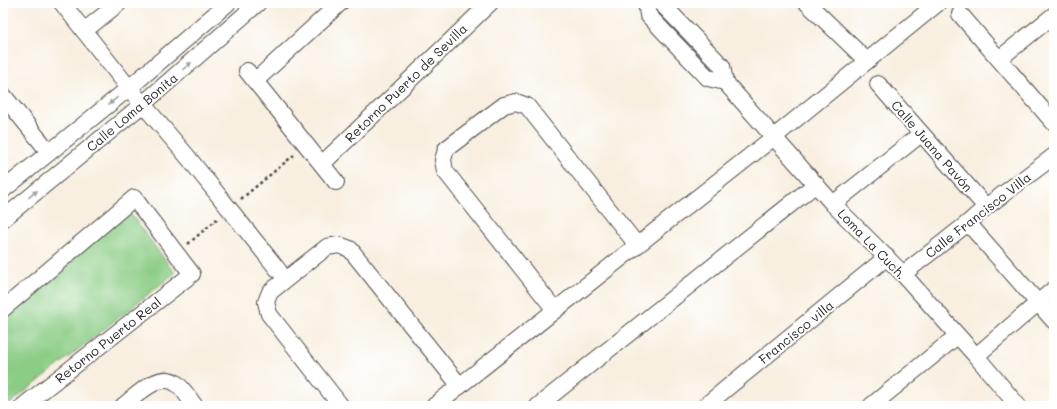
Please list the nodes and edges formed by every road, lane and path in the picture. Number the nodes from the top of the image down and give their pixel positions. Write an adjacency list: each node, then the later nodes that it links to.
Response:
1 (62, 3): 13 (street)
2 (119, 3): 13 (street)
3 (228, 3): 18 (street, Calle Loma Bonita)
4 (258, 3): 20 (street, Calle Loma Bonita, one-way to 4)
5 (340, 3): 26 (street)
6 (490, 3): 26 (street, Retorno Puerto de Sevilla)
7 (646, 3): 16 (street)
8 (661, 3): 16 (street, Loma La Cuch.)
9 (807, 3): 15 (street)
10 (938, 3): 15 (street)
11 (960, 14): 14 (street)
12 (1054, 15): 14 (street)
13 (84, 31): 18 (street)
14 (999, 59): 21 (street)
15 (867, 61): 23 (street)
16 (725, 82): 23 (street, Loma La Cuch.)
17 (878, 84): 22 (street, Calle Juana Pavón)
18 (129, 88): 20 (street); 24 (street, Calle Loma Bonita, one-way to 24)
19 (3, 95): 24 (street)
20 (143, 104): 32 (street, Calle Loma Bonita, one-way to 20); 36 (street)
21 (1054, 123)
22 (921, 134): 30 (street); 31 (street, Calle Juana Pavón)
23 (774, 137): 28 (street, Loma La Cuch.); 34 (street)
24 (49, 152): 29 (street, Calle Loma Bonita)
25 (1054, 156): 31 (street, Calle Francisco Villa)
26 (322, 164): 27 (street)
27 (336, 182)
28 (816, 184): 30 (street, Loma La Cuch.); 51 (street)
29 (3, 190)
30 (833, 204): 35 (street, Loma La Cuch.)
31 (986, 207): 33 (street, Calle Francisco Villa)
32 (3, 219)
33 (968, 223): 37 (street, Calle Francisco Villa); 39 (street)
34 (637, 245): 41 (street); 41 (street)
35 (887, 257): 37 (street, Loma La Cuch.); 52 (street, Francisco villa)
36 (279, 271)
37 (903, 274): 43 (street, Loma La Cuch.)
38 (1054, 289): 39 (street)
39 (1038, 302): 42 (street); 44 (street)
40 (3, 309): 46 (street, Retorno Puerto Real)
41 (555, 310): 45 (street)
42 (1054, 321)
43 (957, 336): 44 (street, Loma La Cuch.); 53 (street)
44 (976, 356): 54 (street, Loma La Cuch.)
45 (460, 386): 49 (street); 50 (street)
46 (23, 406)
47 (123, 406): 48 (street)
48 (195, 406)
49 (341, 406)
50 (434, 406)
51 (538, 406)
52 (705, 406)
53 (871, 406)
54 (1018, 406)

